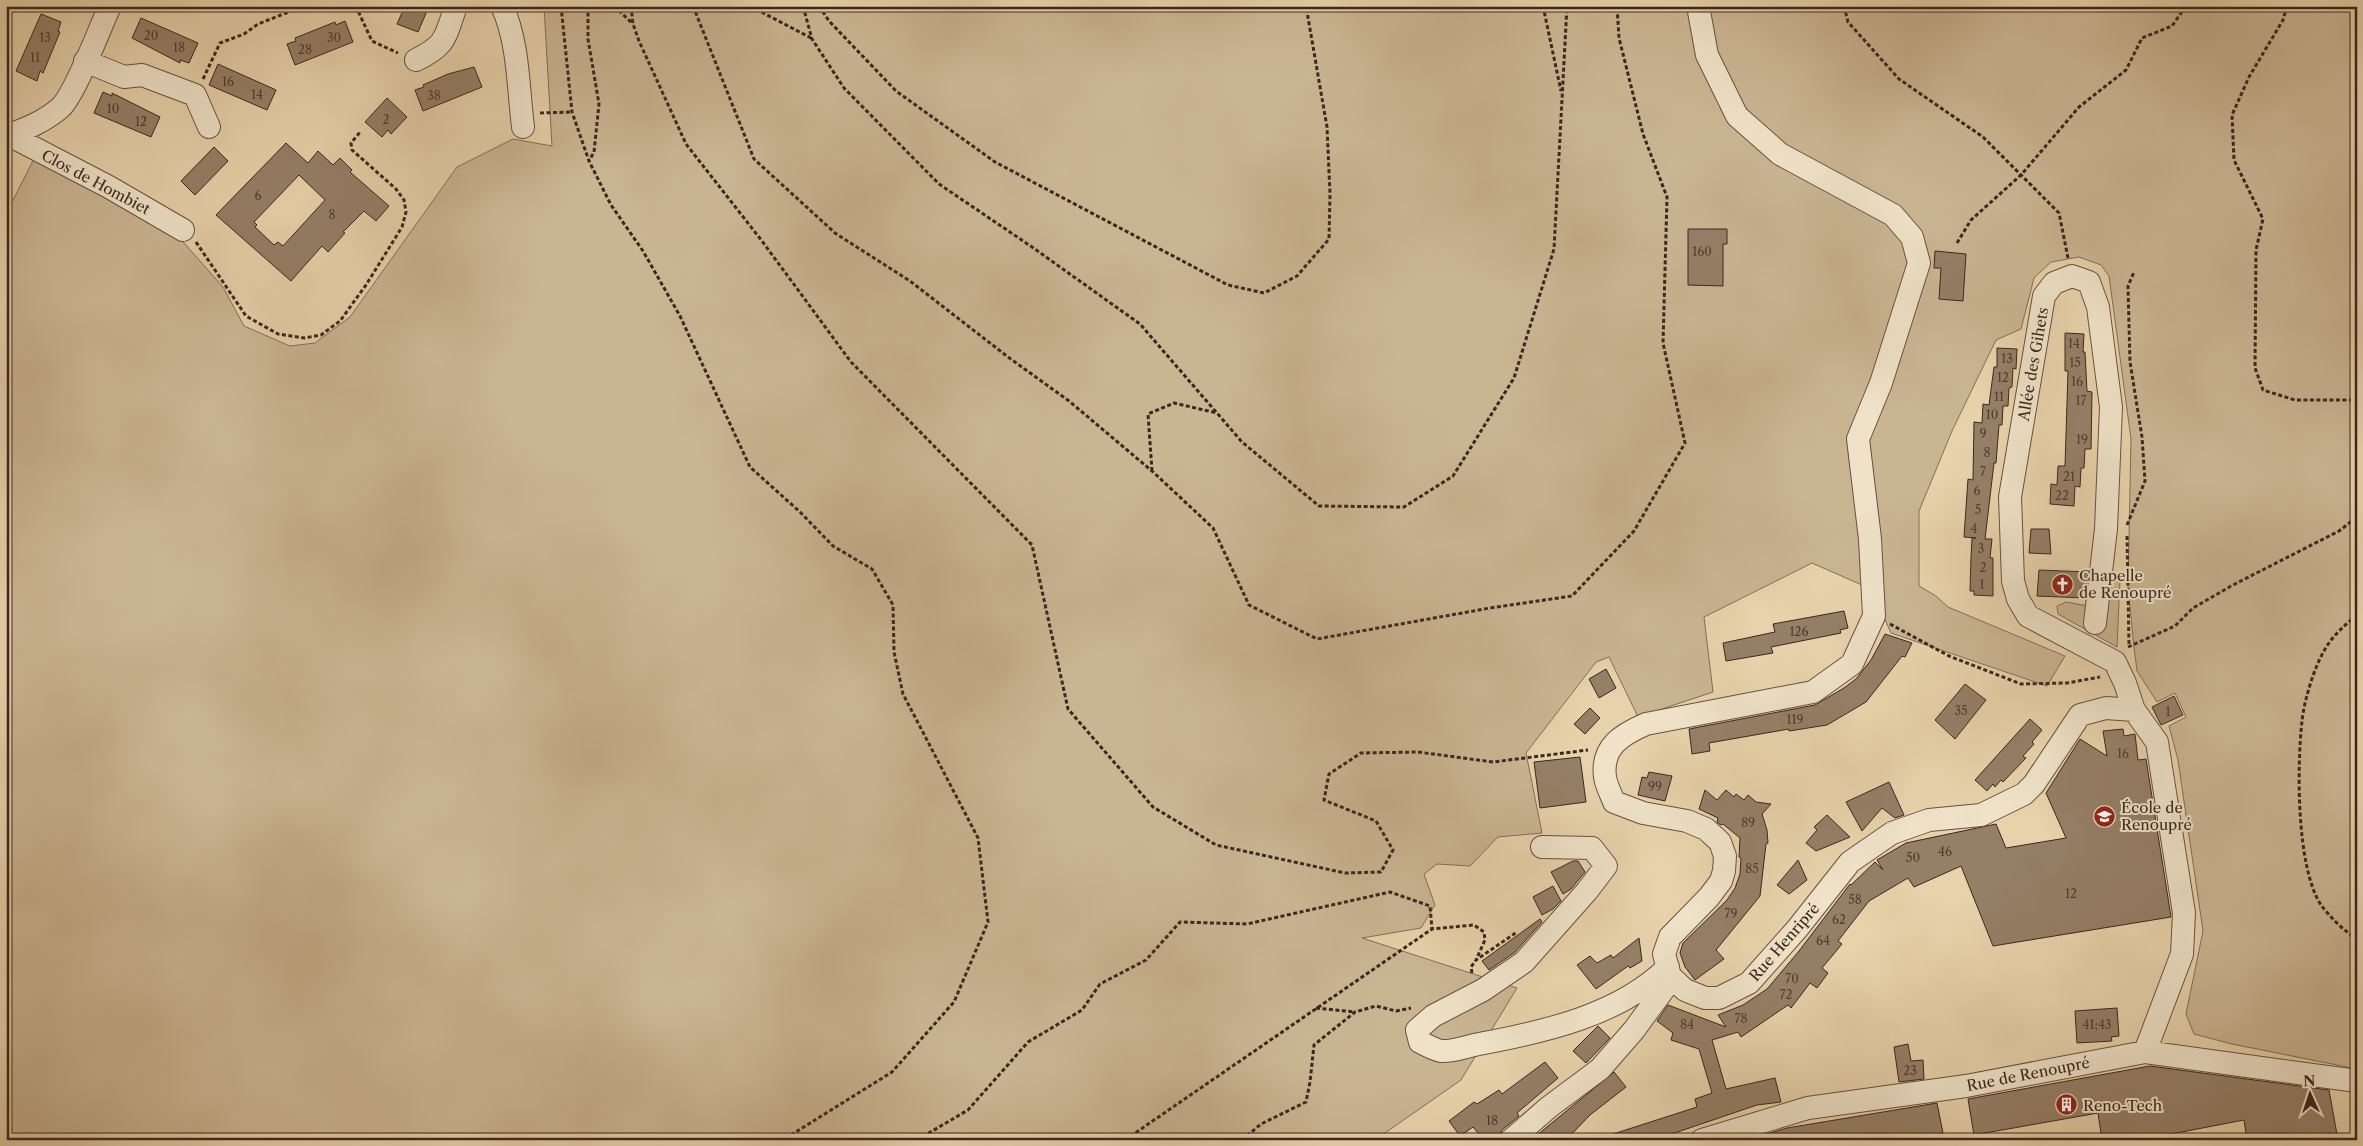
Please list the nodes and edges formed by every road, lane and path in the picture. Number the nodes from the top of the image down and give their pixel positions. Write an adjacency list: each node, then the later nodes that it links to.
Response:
1 (110, 6): 25 (street, Clos de Hombiet)
2 (304, 6): 26 (path)
3 (347, 6): 24 (path)
4 (456, 6): 24 (street)
5 (502, 6): 29 (street)
6 (561, 6): 28 (path)
7 (588, 6): 33 (path)
8 (614, 6): 22 (path)
9 (631, 6): 22 (path)
10 (693, 6): 41 (path)
11 (750, 6): 23 (path)
12 (803, 6): 23 (path)
13 (819, 6): 14 (path)
14 (1306, 6)
15 (1543, 6): 27 (path)
16 (1567, 6): 27 (path)
17 (1617, 6): 41 (path)
18 (1698, 6): 48 (street)
19 (1844, 6): 34 (path)
20 (2186, 6): 34 (path)
21 (2287, 6): 39 (path)
22 (633, 24): 48 (path)
23 (812, 39): 40 (path)
24 (416, 60)
25 (85, 61): 26 (street); 32 (street, Clos de Hombiet)
26 (194, 95): 30 (street)
27 (1562, 98): 40 (path)
28 (572, 112): 29 (path); 33 (path)
29 (522, 121)
30 (210, 127)
31 (361, 131): 35 (path)
32 (8, 135): 35 (street, Clos de Hombiet)
33 (589, 162): 62 (path)
34 (2021, 175): 36 (path); 38 (path)
35 (183, 230)
36 (1957, 243)
37 (2134, 272): 46 (path)
38 (2072, 276): 44 (street); 46 (street, Allée des Gihets)
39 (2357, 400)
40 (1217, 414): 41 (path)
41 (1152, 471)
42 (2357, 517): 46 (path)
43 (2357, 615): 52 (path)
44 (2095, 622)
45 (1896, 627): 46 (path)
46 (2122, 660): 47 (street)
47 (2134, 710): 54 (street, Rue Henripré); 59 (street)
48 (1612, 748): 54 (street)
49 (1542, 847): 54 (street)
50 (1432, 929): 53 (path); 57 (path); 63 (path)
51 (1516, 932): 53 (path)
52 (2357, 939)
53 (1476, 960): 55 (path)
54 (1670, 972): 66 (street)
55 (1472, 978)
56 (1417, 1006): 58 (path)
57 (1316, 1008): 58 (path); 61 (path)
58 (1355, 1012): 65 (path)
59 (2145, 1052): 60 (street, Rue de Renoupré); 67 (street, Rue de Renoupré)
60 (2357, 1081)
61 (1126, 1139): 64 (path)
62 (783, 1140)
63 (917, 1140)
64 (1169, 1140)
65 (1242, 1140)
66 (1510, 1140)
67 (1702, 1140)

